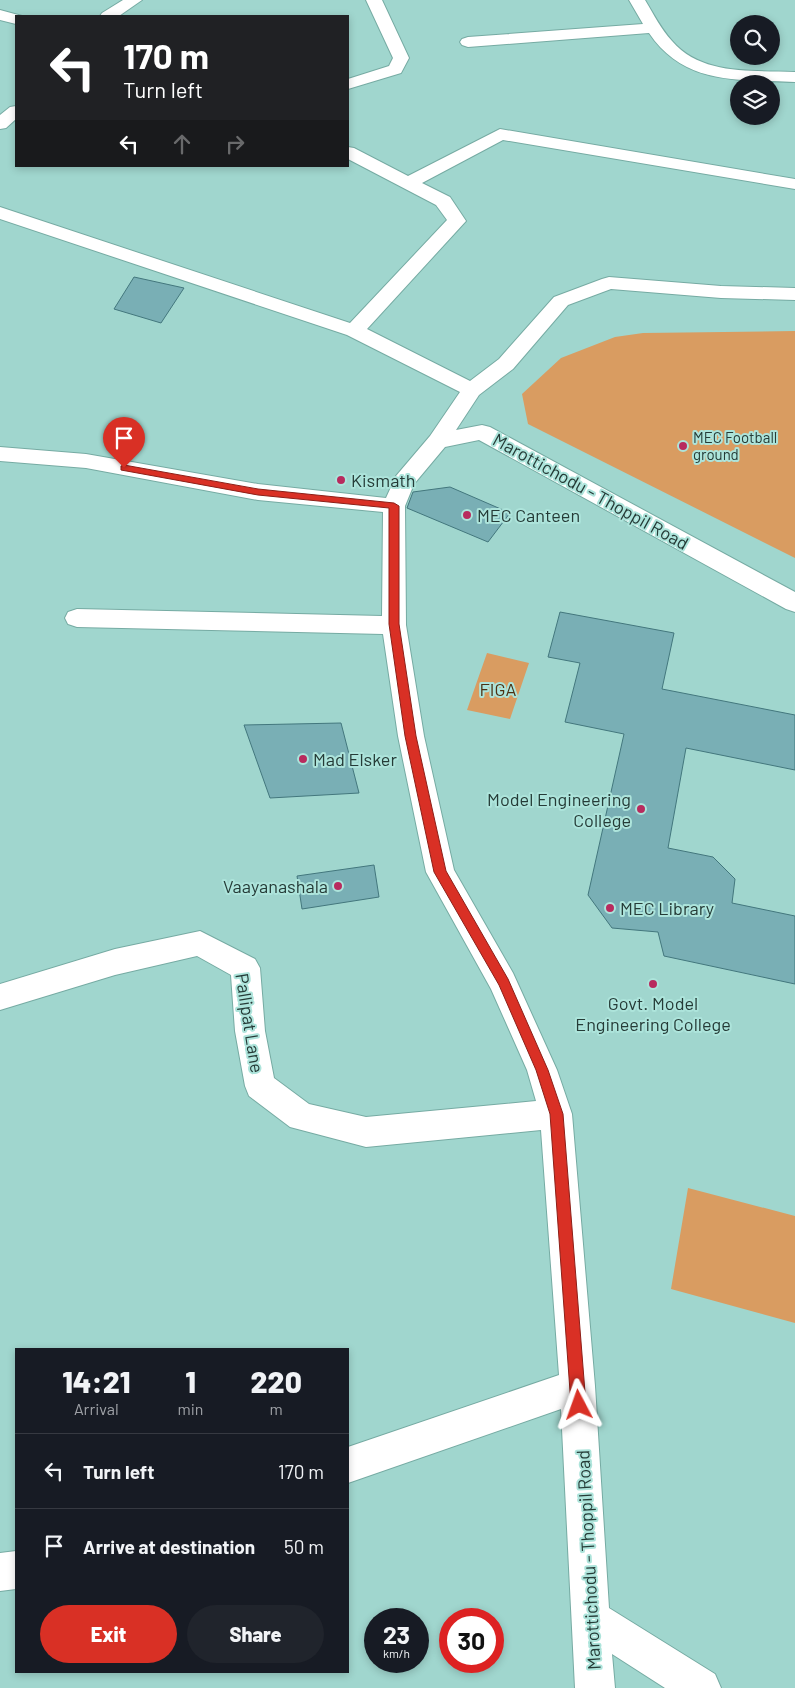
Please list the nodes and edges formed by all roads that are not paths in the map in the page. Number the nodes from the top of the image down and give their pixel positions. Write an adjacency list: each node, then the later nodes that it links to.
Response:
1 (134, 0): 5 (street)
2 (374, 0): 10 (street)
3 (637, 0): 7 (street)
4 (0, 15): 6 (street)
5 (110, 15)
6 (15, 19)
7 (655, 28): 8 (street); 9 (street)
8 (468, 42)
9 (795, 76)
10 (349, 84)
11 (0, 99): 12 (street)
12 (15, 104)
13 (15, 112): 14 (street)
14 (0, 124)
15 (349, 153): 16 (street)
16 (408, 183): 17 (street); 20 (street)
17 (795, 184)
18 (0, 213): 20 (street)
19 (795, 294): 21 (street)
20 (354, 331): 21 (street)
21 (472, 390): 22 (street)
22 (438, 441): 24 (street, Marottichodu - Thoppil Road); 25 (street, Marottichodu - Thoppil Road)
23 (0, 454): 24 (street)
24 (394, 506): 27 (street, Marottichodu - Thoppil Road)
25 (795, 603)
26 (77, 618): 27 (street)
27 (394, 624): 29 (street, Marottichodu - Thoppil Road)
28 (0, 997): 29 (street, Pallipat Lane)
29 (556, 1114): 30 (street, Marottichodu - Thoppil Road)
30 (578, 1386): 31 (street); 34 (street, Marottichodu - Thoppil Road)
31 (349, 1465)
32 (15, 1570): 33 (street)
33 (0, 1572)
34 (592, 1619): 35 (street, Marottichodu - Thoppil Road); 36 (street)
35 (595, 1688)
36 (701, 1688)

